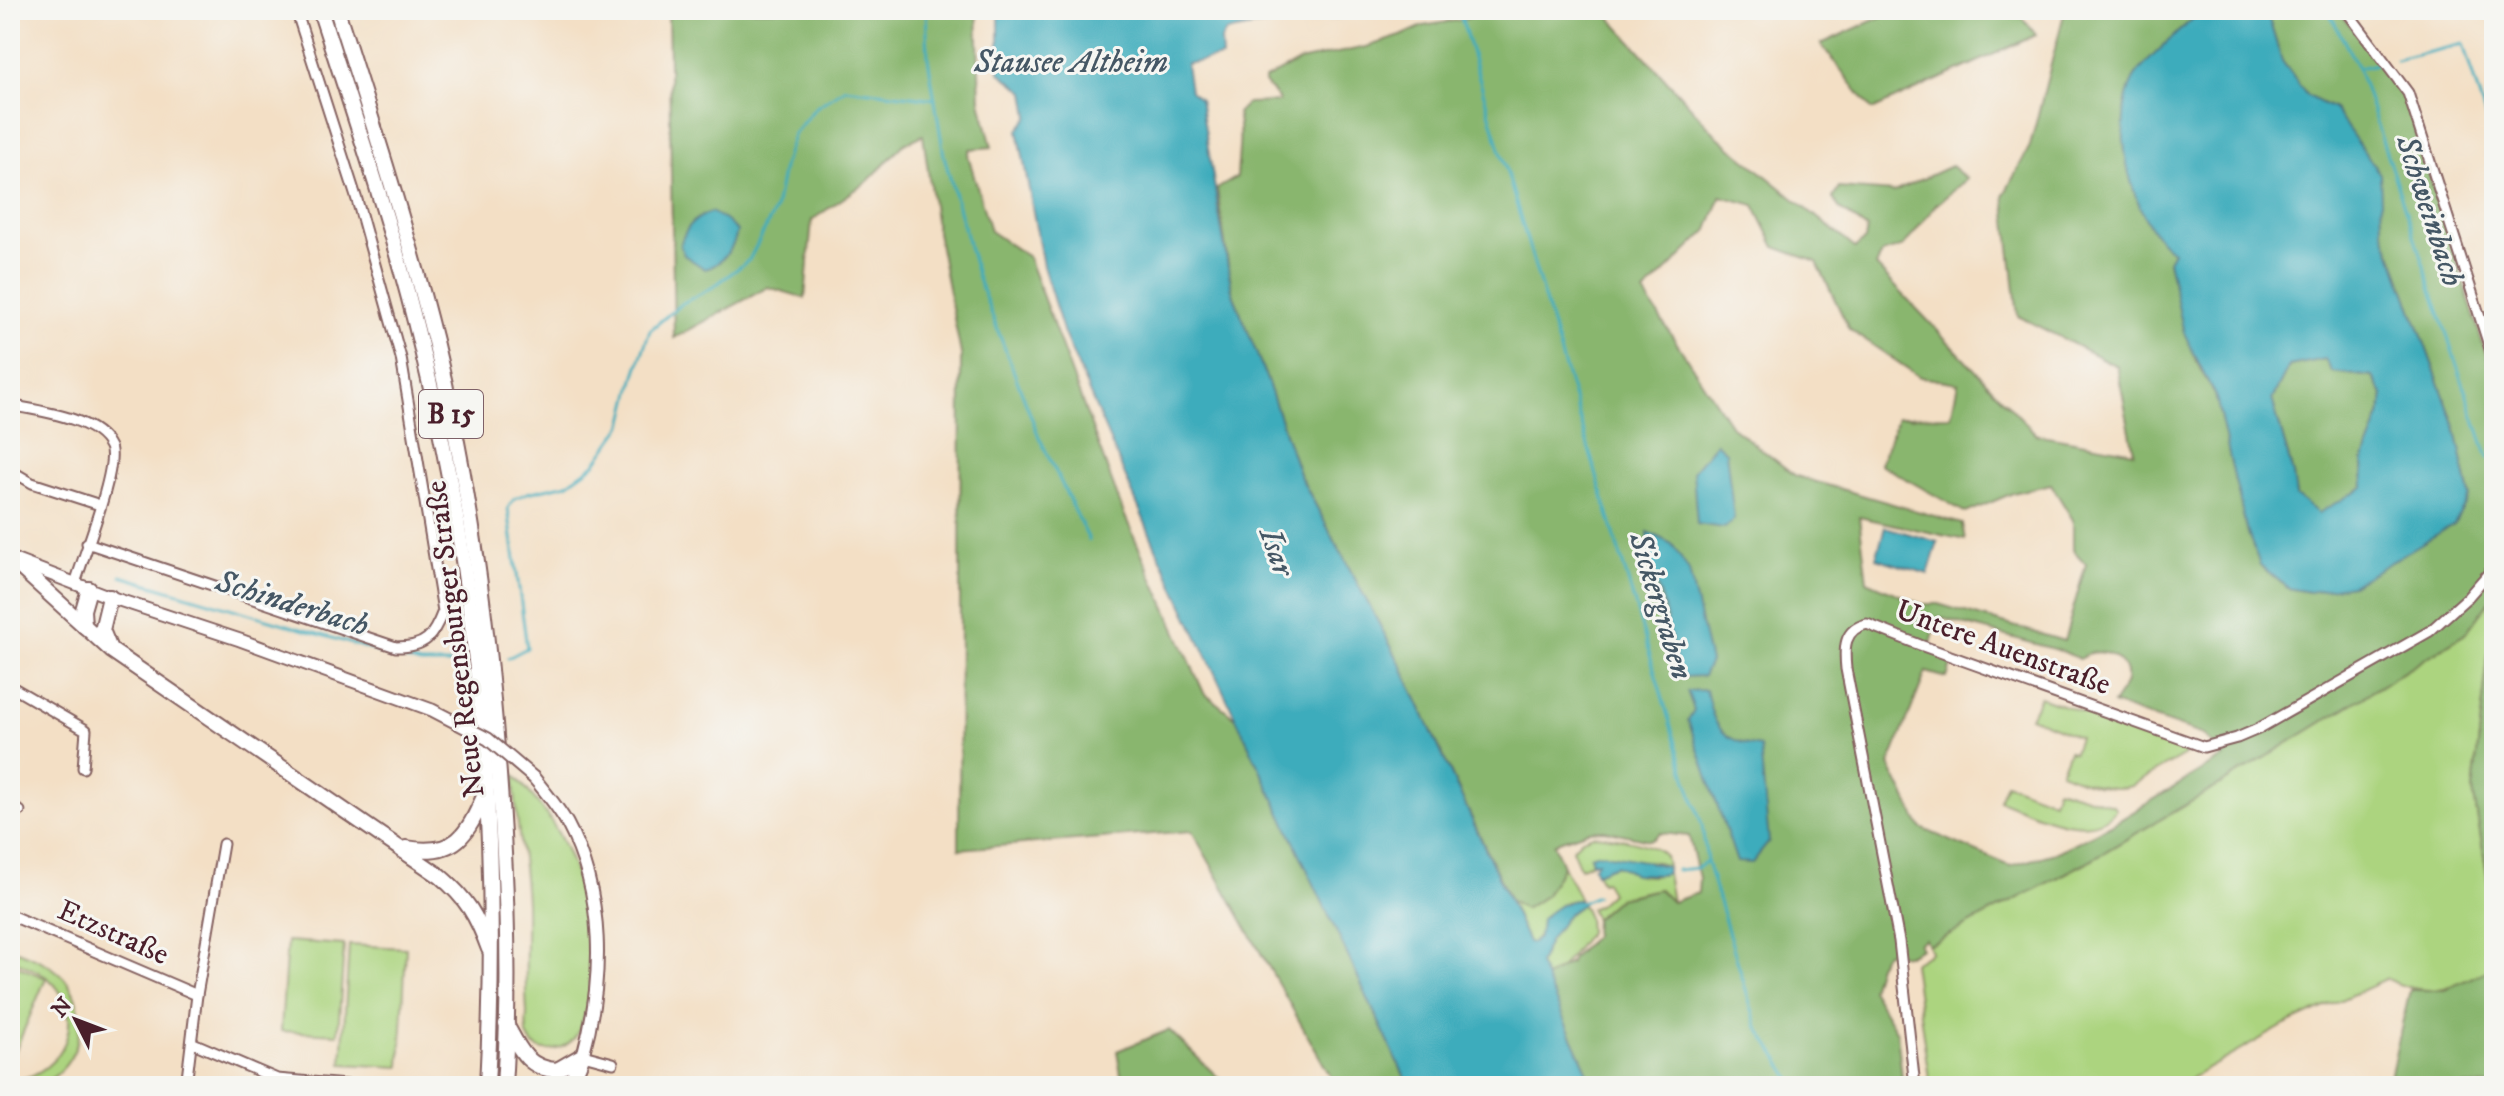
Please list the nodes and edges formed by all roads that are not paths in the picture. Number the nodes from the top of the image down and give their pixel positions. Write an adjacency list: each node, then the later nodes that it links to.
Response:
1 (296, 10): 9 (street)
2 (320, 10): 18 (highway, B 15)
3 (337, 10): 24 (highway, Neue Regensburger Straße / B 15)
4 (2346, 10): 5 (street)
5 (2494, 361)
6 (10, 405): 8 (street)
7 (10, 470): 8 (street)
8 (100, 505): 9 (street)
9 (87, 543): 12 (street)
10 (10, 558): 12 (street); 14 (highway)
11 (2494, 567): 33 (street, Untere Auenstraße)
12 (82, 586): 13 (street); 14 (highway)
13 (110, 597): 15 (highway); 26 (street, bridge)
14 (84, 626): 15 (highway)
15 (112, 651): 20 (highway)
16 (10, 686): 17 (street)
17 (83, 768)
18 (487, 788): 20 (highway); 22 (highway, B 15)
19 (223, 844): 23 (street, Etzstraße)
20 (396, 846): 22 (highway)
21 (10, 915): 23 (street, Etzstraße)
22 (492, 957): 30 (highway, B 15)
23 (197, 995): 25 (street, Etzstraße)
24 (506, 1024): 26 (highway); 31 (highway, Neue Regensburger Straße / B 15)
25 (193, 1043): 28 (street, Etzstraße); 29 (street)
26 (583, 1055): 27 (street); 32 (highway)
27 (613, 1063)
28 (186, 1086)
29 (358, 1086)
30 (487, 1086)
31 (504, 1086)
32 (570, 1086)
33 (1915, 1086)

